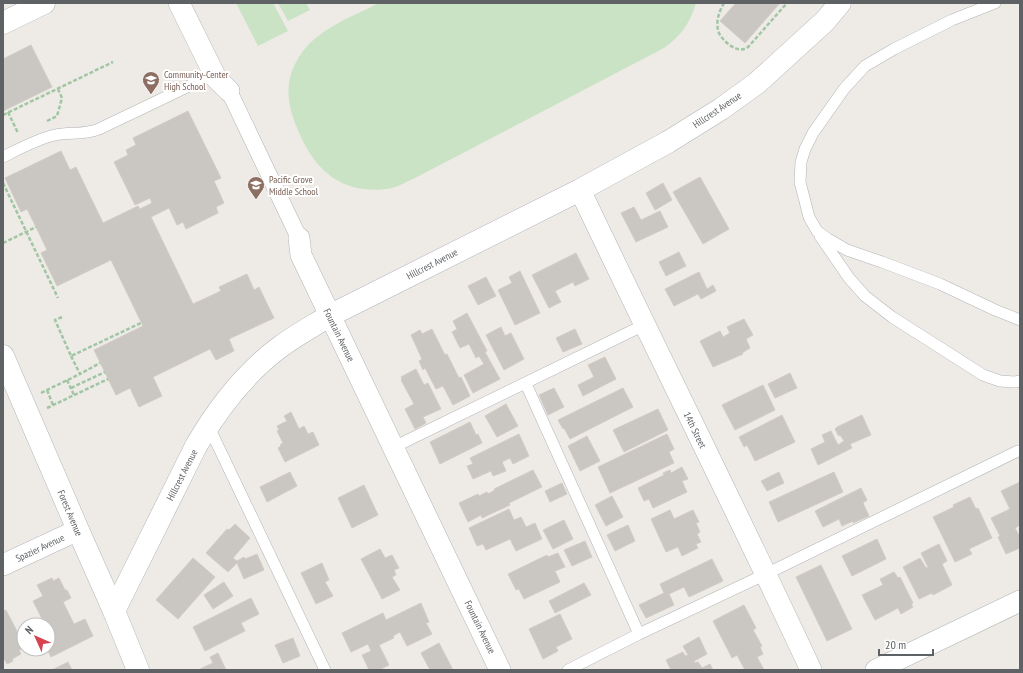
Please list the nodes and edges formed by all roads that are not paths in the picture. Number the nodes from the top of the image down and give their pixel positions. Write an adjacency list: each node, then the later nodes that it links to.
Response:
1 (44, 3): 5 (street)
2 (179, 3): 6 (street, Fountain Avenue)
3 (840, 3): 9 (street, Hillcrest Avenue)
4 (994, 3): 10 (lane)
5 (3, 23)
6 (214, 74): 7 (street, Fountain Avenue); 8 (lane)
7 (229, 91): 11 (street, Fountain Avenue)
8 (3, 157)
9 (580, 190): 12 (street, Hillcrest Avenue); 14 (street, 14th Street)
10 (817, 231): 13 (lane); 16 (lane)
11 (299, 238): 12 (street, Fountain Avenue)
12 (329, 316): 18 (street, Hillcrest Avenue); 19 (street, Fountain Avenue)
13 (1020, 320)
14 (644, 325): 17 (lane); 23 (street, 14th Street)
15 (3, 356): 21 (street, Forest Avenue)
16 (1020, 381)
17 (526, 384): 19 (lane); 26 (lane)
18 (208, 425): 25 (street, Hillcrest Avenue); 28 (lane)
19 (394, 447): 29 (street, Fountain Avenue)
20 (1018, 451): 23 (lane)
21 (78, 530): 22 (street, Spazier Avenue); 25 (street, Forest Avenue)
22 (3, 565)
23 (766, 574): 26 (lane); 31 (street, 14th Street)
24 (1020, 601): 32 (street)
25 (114, 611): 27 (street, Forest Avenue)
26 (639, 634): 30 (lane)
27 (134, 667)
28 (325, 670)
29 (500, 670)
30 (568, 670)
31 (811, 670)
32 (876, 670)

